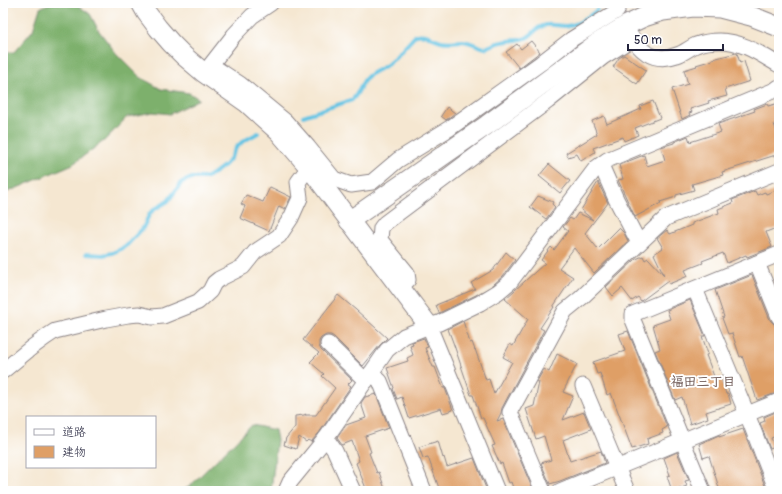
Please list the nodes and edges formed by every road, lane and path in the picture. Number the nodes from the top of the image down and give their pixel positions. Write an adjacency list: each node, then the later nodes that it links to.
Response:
1 (141, 3): 6 (street)
2 (271, 3): 6 (street)
3 (621, 20): 4 (street); 5 (street); 6 (street); 11 (street); 15 (street)
4 (779, 27)
5 (779, 65)
6 (208, 69): 9 (street)
7 (779, 87): 8 (street)
8 (601, 165): 12 (street); 18 (street)
9 (309, 168): 11 (street); 20 (street)
10 (779, 171): 12 (street)
11 (350, 221): 15 (street)
12 (639, 243): 32 (street)
13 (779, 254): 14 (street)
14 (757, 263): 16 (street); 17 (street)
15 (400, 288): 18 (street)
16 (695, 289): 24 (street); 26 (street)
17 (779, 317)
18 (429, 326): 21 (street); 31 (street)
19 (328, 344): 21 (street)
20 (3, 371)
21 (369, 377): 25 (street); 30 (street)
22 (583, 386): 27 (street)
23 (779, 401): 24 (street)
24 (747, 414): 26 (street); 36 (street)
25 (326, 438): 28 (street); 29 (street)
26 (683, 440): 27 (street); 35 (street)
27 (617, 467): 33 (street); 34 (street)
28 (286, 491)
29 (354, 491)
30 (424, 491)
31 (497, 491)
32 (544, 491)
33 (560, 491)
34 (627, 491)
35 (703, 491)
36 (777, 491)

